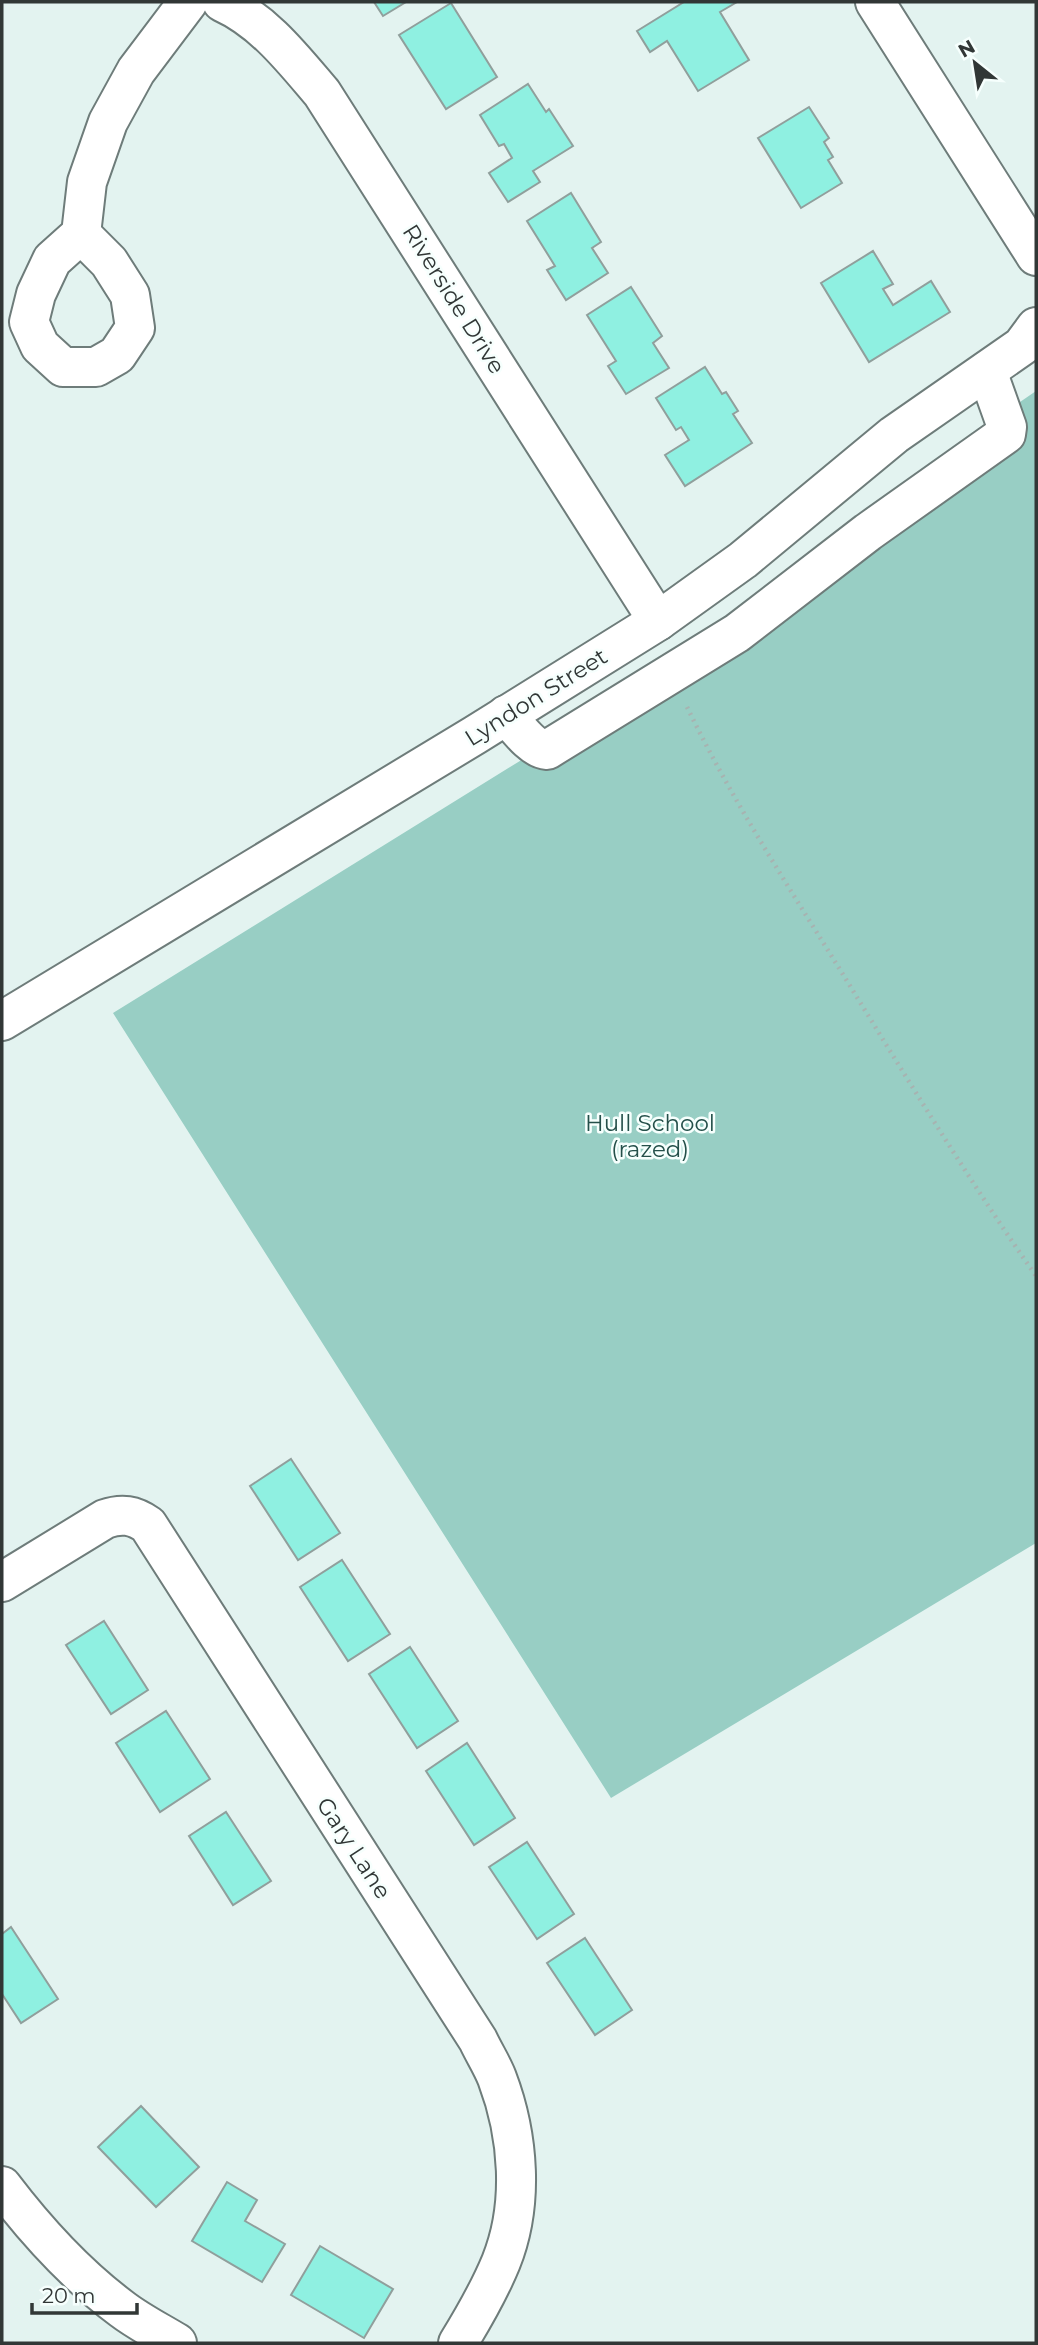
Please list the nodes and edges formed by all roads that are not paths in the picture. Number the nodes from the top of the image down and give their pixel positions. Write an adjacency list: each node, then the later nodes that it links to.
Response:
1 (188, 2): 4 (street)
2 (875, 2): 5 (street)
3 (232, 4): 8 (street, Riverside Drive)
4 (81, 234)
5 (1036, 256)
6 (1036, 327): 7 (street, Lyndon Street)
7 (987, 370): 8 (street, Lyndon Street); 9 (street)
8 (658, 621): 9 (street, Lyndon Street)
9 (506, 715): 10 (street, Lyndon Street)
10 (2, 1021)
11 (2, 1582): 14 (street, Gary Lane)
12 (2, 2186): 13 (street)
13 (177, 2343)
14 (458, 2343)

